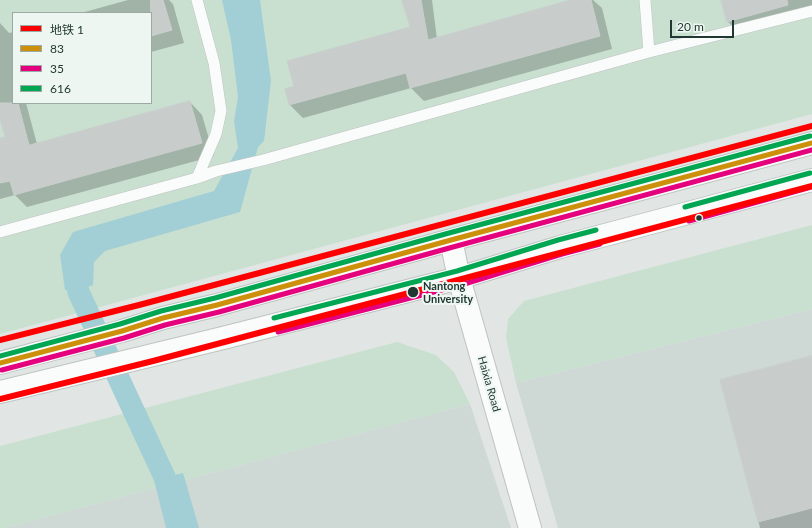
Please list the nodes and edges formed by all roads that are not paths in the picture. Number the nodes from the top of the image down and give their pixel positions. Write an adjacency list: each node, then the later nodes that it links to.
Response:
1 (197, 0): 6 (lane)
2 (645, 0): 4 (lane)
3 (812, 11): 4 (lane)
4 (648, 52): 6 (lane)
5 (812, 143): 9 (main road)
6 (197, 178): 8 (lane)
7 (812, 180): 10 (main road)
8 (0, 232)
9 (451, 240): 10 (main road, Haixia Road); 11 (main road)
10 (459, 278): 12 (main road); 13 (main road, Haixia Road)
11 (0, 363)
12 (0, 392)
13 (530, 528)

